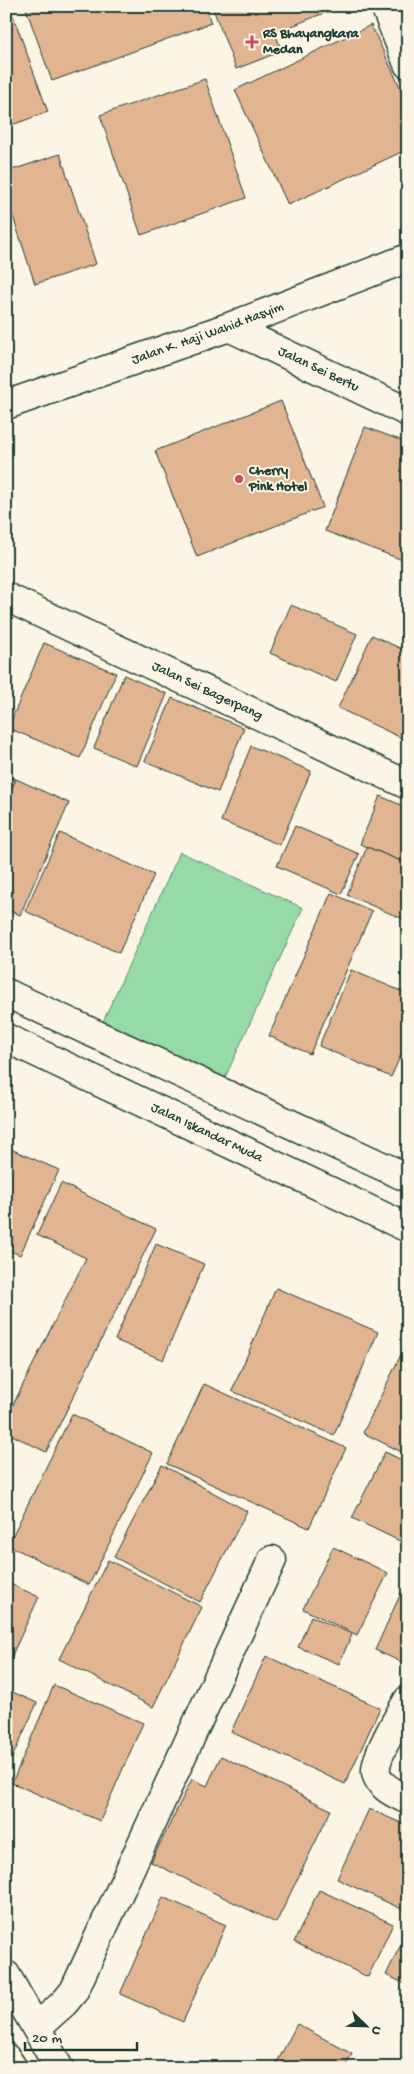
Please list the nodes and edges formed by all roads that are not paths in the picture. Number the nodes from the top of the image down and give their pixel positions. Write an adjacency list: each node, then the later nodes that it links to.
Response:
1 (385, 6): 2 (street)
2 (408, 64)
3 (408, 258): 4 (street, Jalan K. Haji Wahid Hasyim)
4 (229, 327): 5 (street, Jalan K. Haji Wahid Hasyim); 6 (street, Jalan Sei Bertu)
5 (6, 405)
6 (408, 412)
7 (6, 597): 8 (street, Jalan Sei Bagerpang)
8 (408, 785)
9 (6, 993): 11 (street)
10 (6, 1038): 12 (street, Jalan Iskandar Muda)
11 (408, 1178)
12 (408, 1228)
13 (272, 1560): 17 (street)
14 (408, 1700): 15 (street)
15 (408, 1800)
16 (6, 1974): 17 (street)
17 (36, 2028): 20 (street)
18 (6, 2058): 19 (street)
19 (13, 2068)
20 (59, 2068)

